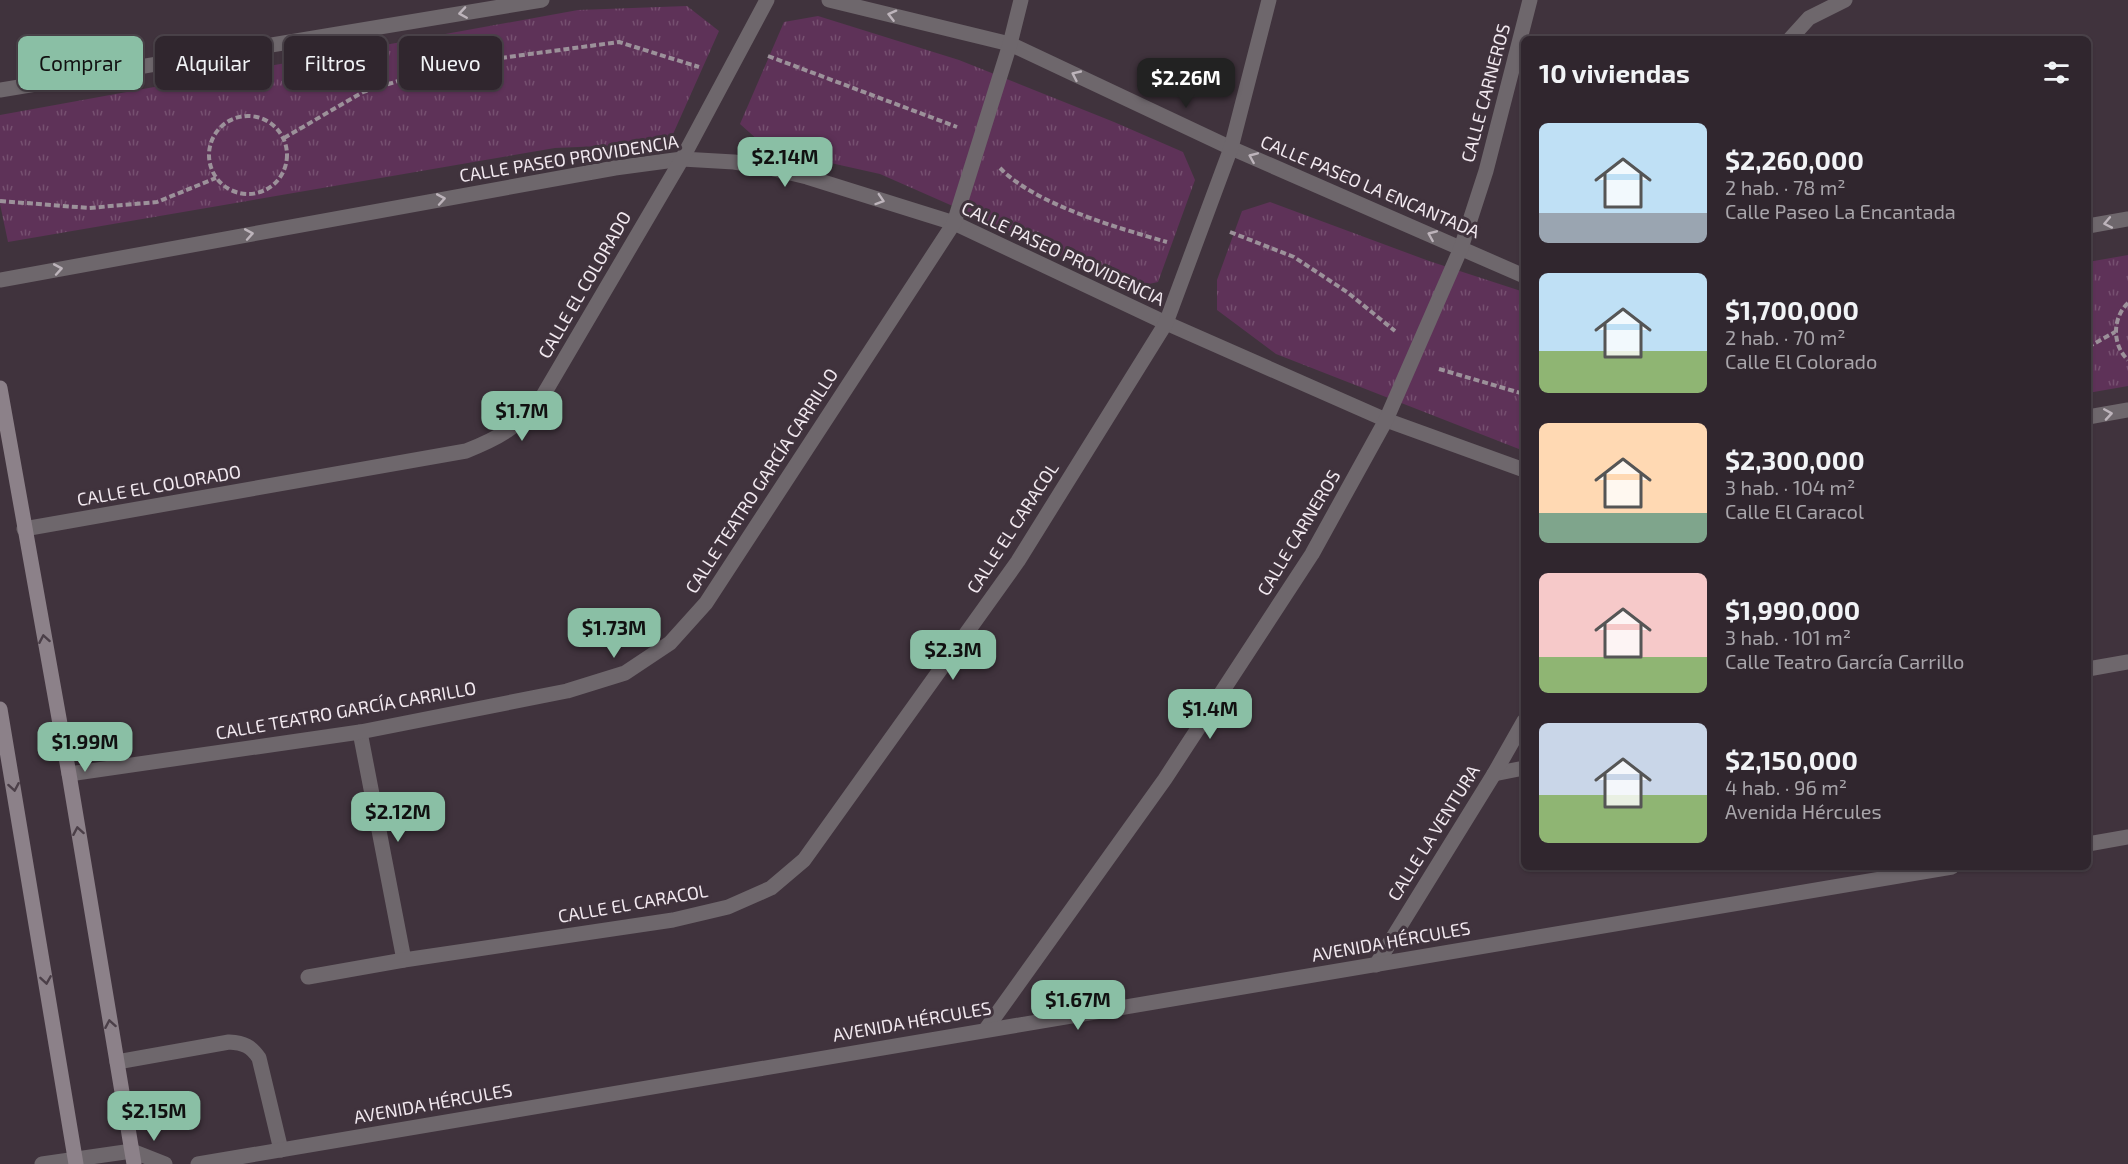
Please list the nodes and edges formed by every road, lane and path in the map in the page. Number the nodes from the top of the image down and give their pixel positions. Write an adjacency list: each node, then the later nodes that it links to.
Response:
1 (542, 0): 12 (street, one-way to 12)
2 (767, 0): 10 (street, CALLE EL COLORADO)
3 (829, 0): 9 (street, CALLE PASEO LA ENCANTADA, one-way to 3)
4 (1021, 0): 9 (street, CALLE TEATRO GARCÍA CARRILLO)
5 (1269, 0): 15 (street, CALLE EL CARACOL)
6 (1530, 0): 23 (street, CALLE CARNEROS)
7 (1845, 0): 8 (street)
8 (1793, 36)
9 (1010, 44): 14 (street, CALLE TEATRO GARCÍA CARRILLO); 15 (street, CALLE PASEO LA ENCANTADA, one-way to 9)
10 (742, 46): 11 (street, CALLE EL COLORADO); 14 (path)
11 (723, 82): 13 (path); 16 (street, CALLE EL COLORADO)
12 (0, 90)
13 (284, 138): 17 (path); 17 (path)
14 (980, 141): 21 (street, CALLE TEATRO GARCÍA CARRILLO); 24 (path)
15 (1231, 148): 20 (street, CALLE EL CARACOL); 23 (street, CALLE PASEO LA ENCANTADA, one-way to 15)
16 (682, 159): 21 (street, CALLE PASEO PROVIDENCIA, one-way to 21); 26 (street, CALLE PASEO PROVIDENCIA, one-way to 16); 39 (street, CALLE EL COLORADO)
17 (216, 178): 18 (path)
18 (0, 201)
19 (2128, 219): 22 (street, one-way to 22)
20 (1204, 221): 24 (street, CALLE EL CARACOL); 31 (path)
21 (954, 223): 28 (street, CALLE PASEO PROVIDENCIA); 44 (street, CALLE TEATRO GARCÍA CARRILLO)
22 (2091, 225)
23 (1461, 248): 25 (street, CALLE PASEO LA ENCANTADA); 31 (street, CALLE CARNEROS)
24 (1194, 250): 28 (street, CALLE EL CARACOL)
25 (1521, 275)
26 (0, 280)
27 (2128, 303): 29 (path)
28 (1166, 322): 37 (street, CALLE PASEO PROVIDENCIA); 51 (street, CALLE EL CARACOL)
29 (2115, 332): 30 (path); 32 (path)
30 (2091, 345)
31 (1415, 355): 34 (path); 37 (street, CALLE CARNEROS)
32 (2128, 360)
33 (0, 387): 39 (street)
34 (1521, 393)
35 (2128, 410): 36 (street, one-way to 35)
36 (2091, 416)
37 (1386, 420): 38 (street, CALLE PASEO PROVIDENCIA); 54 (street, CALLE CARNEROS)
38 (1521, 469)
39 (24, 529): 46 (street, one-way to 39)
40 (2128, 662): 41 (street)
41 (2091, 668)
42 (0, 709): 58 (street, one-way to 58)
43 (1521, 726): 47 (street, CALLE LA VENTURA)
44 (360, 732): 46 (street, CALLE TEATRO GARCÍA CARRILLO); 51 (street)
45 (1521, 769): 47 (street)
46 (69, 774): 55 (street, one-way to 46)
47 (1494, 774): 52 (street, CALLE LA VENTURA)
48 (2128, 837): 49 (street)
49 (2091, 843)
50 (1934, 870): 52 (street, AVENIDA HÉRCULES)
51 (404, 960): 53 (street, CALLE EL CARACOL)
52 (1376, 965): 54 (street, AVENIDA HÉRCULES)
53 (309, 976)
54 (987, 1029): 56 (street, AVENIDA HÉRCULES)
55 (117, 1062): 56 (street); 57 (street)
56 (281, 1150): 61 (street, AVENIDA HÉRCULES)
57 (133, 1158): 58 (street); 60 (street)
58 (76, 1161): 59 (street)
59 (42, 1164)
60 (165, 1164)
61 (198, 1164)

